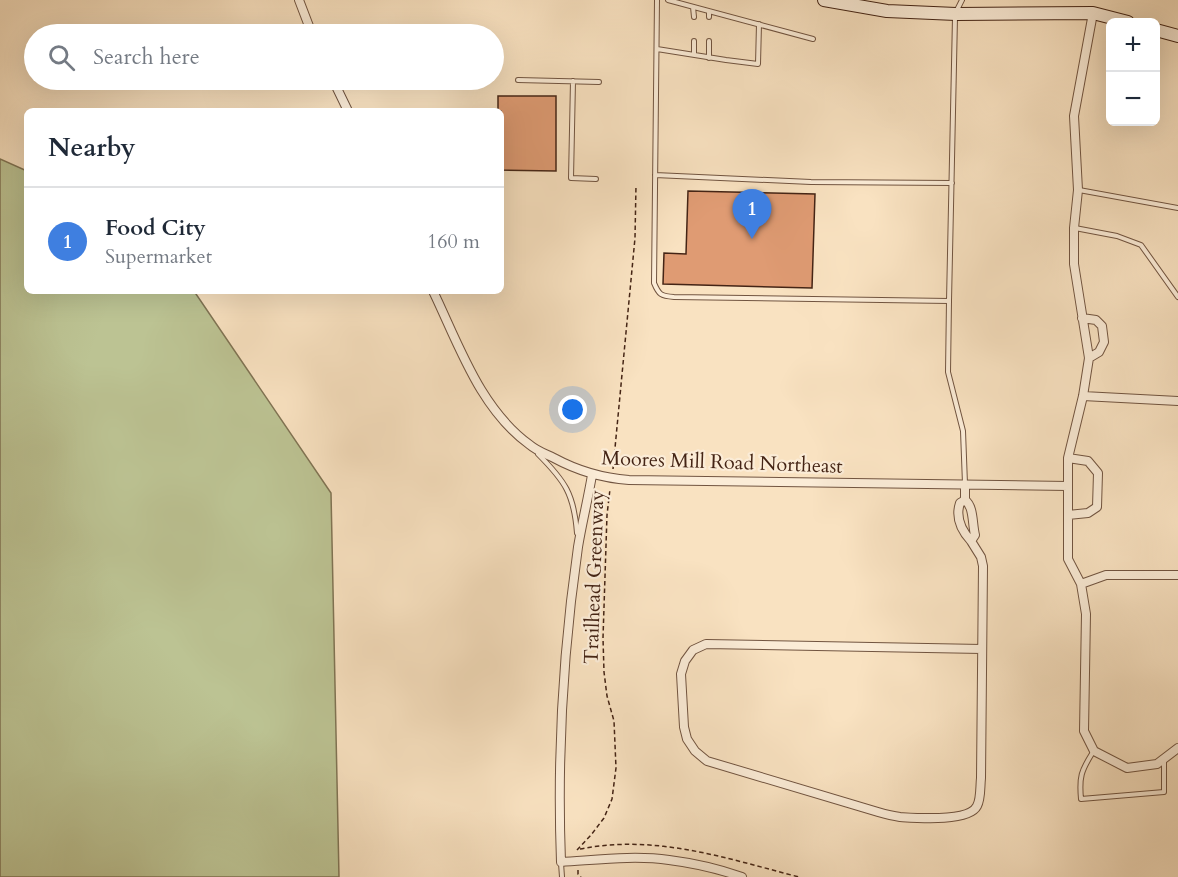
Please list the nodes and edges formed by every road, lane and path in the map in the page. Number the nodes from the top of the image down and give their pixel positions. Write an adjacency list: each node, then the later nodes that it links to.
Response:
1 (299, 0): 13 (street)
2 (657, 0): 20 (lane)
3 (668, 0): 6 (lane)
4 (824, 0): 9 (street)
5 (962, 0): 9 (lane)
6 (693, 7): 7 (lane); 10 (lane)
7 (709, 11): 11 (lane); 14 (lane)
8 (1093, 13): 9 (street); 12 (street); 32 (street)
9 (956, 14): 30 (lane)
10 (694, 17)
11 (709, 17)
12 (1112, 18)
13 (308, 24)
14 (759, 24): 17 (lane); 22 (lane)
15 (1160, 31): 16 (street)
16 (1178, 36)
17 (813, 39)
18 (709, 40): 22 (lane)
19 (694, 41): 21 (lane)
20 (657, 49): 21 (lane); 28 (lane)
21 (694, 55): 22 (lane)
22 (709, 58)
23 (518, 80): 24 (lane)
24 (573, 81): 25 (lane); 29 (lane)
25 (599, 82)
26 (338, 90): 27 (street)
27 (347, 108)
28 (655, 175): 30 (lane); 37 (lane)
29 (596, 178)
30 (952, 183): 37 (lane)
31 (636, 185): 45 (path, Trailhead Greenway)
32 (1078, 190): 33 (lane); 34 (street)
33 (1178, 208)
34 (1074, 228): 36 (lane); 38 (street)
35 (434, 294): 42 (street, Moores Mill Road Northeast)
36 (1178, 297)
37 (949, 301): 46 (lane)
38 (1082, 318): 39 (street); 39 (street)
39 (1089, 358): 40 (street)
40 (1083, 396): 41 (street); 43 (street)
41 (1178, 401)
42 (531, 447): 44 (street, Moores Mill Road Northeast); 51 (lane)
43 (1068, 458): 47 (street); 49 (street)
44 (592, 475): 45 (street, Moores Mill Road Northeast); 51 (street)
45 (612, 478): 46 (street, Moores Mill Road Northeast); 58 (path, Trailhead Greenway)
46 (965, 485): 47 (street, Moores Mill Road Northeast); 48 (street)
47 (1068, 486): 49 (street)
48 (965, 500): 50 (street); 50 (street)
49 (1068, 514): 53 (street)
50 (971, 541): 54 (street)
51 (578, 546): 59 (street)
52 (1178, 575): 53 (street)
53 (1081, 584): 56 (street)
54 (982, 649): 54 (street)
55 (1178, 748): 57 (street)
56 (1094, 751): 57 (street); 57 (lane)
57 (1164, 759)
58 (577, 850)
59 (561, 862): 61 (lane); 63 (street)
60 (578, 874): 62 (path)
61 (562, 877)
62 (581, 877)
63 (742, 877)

